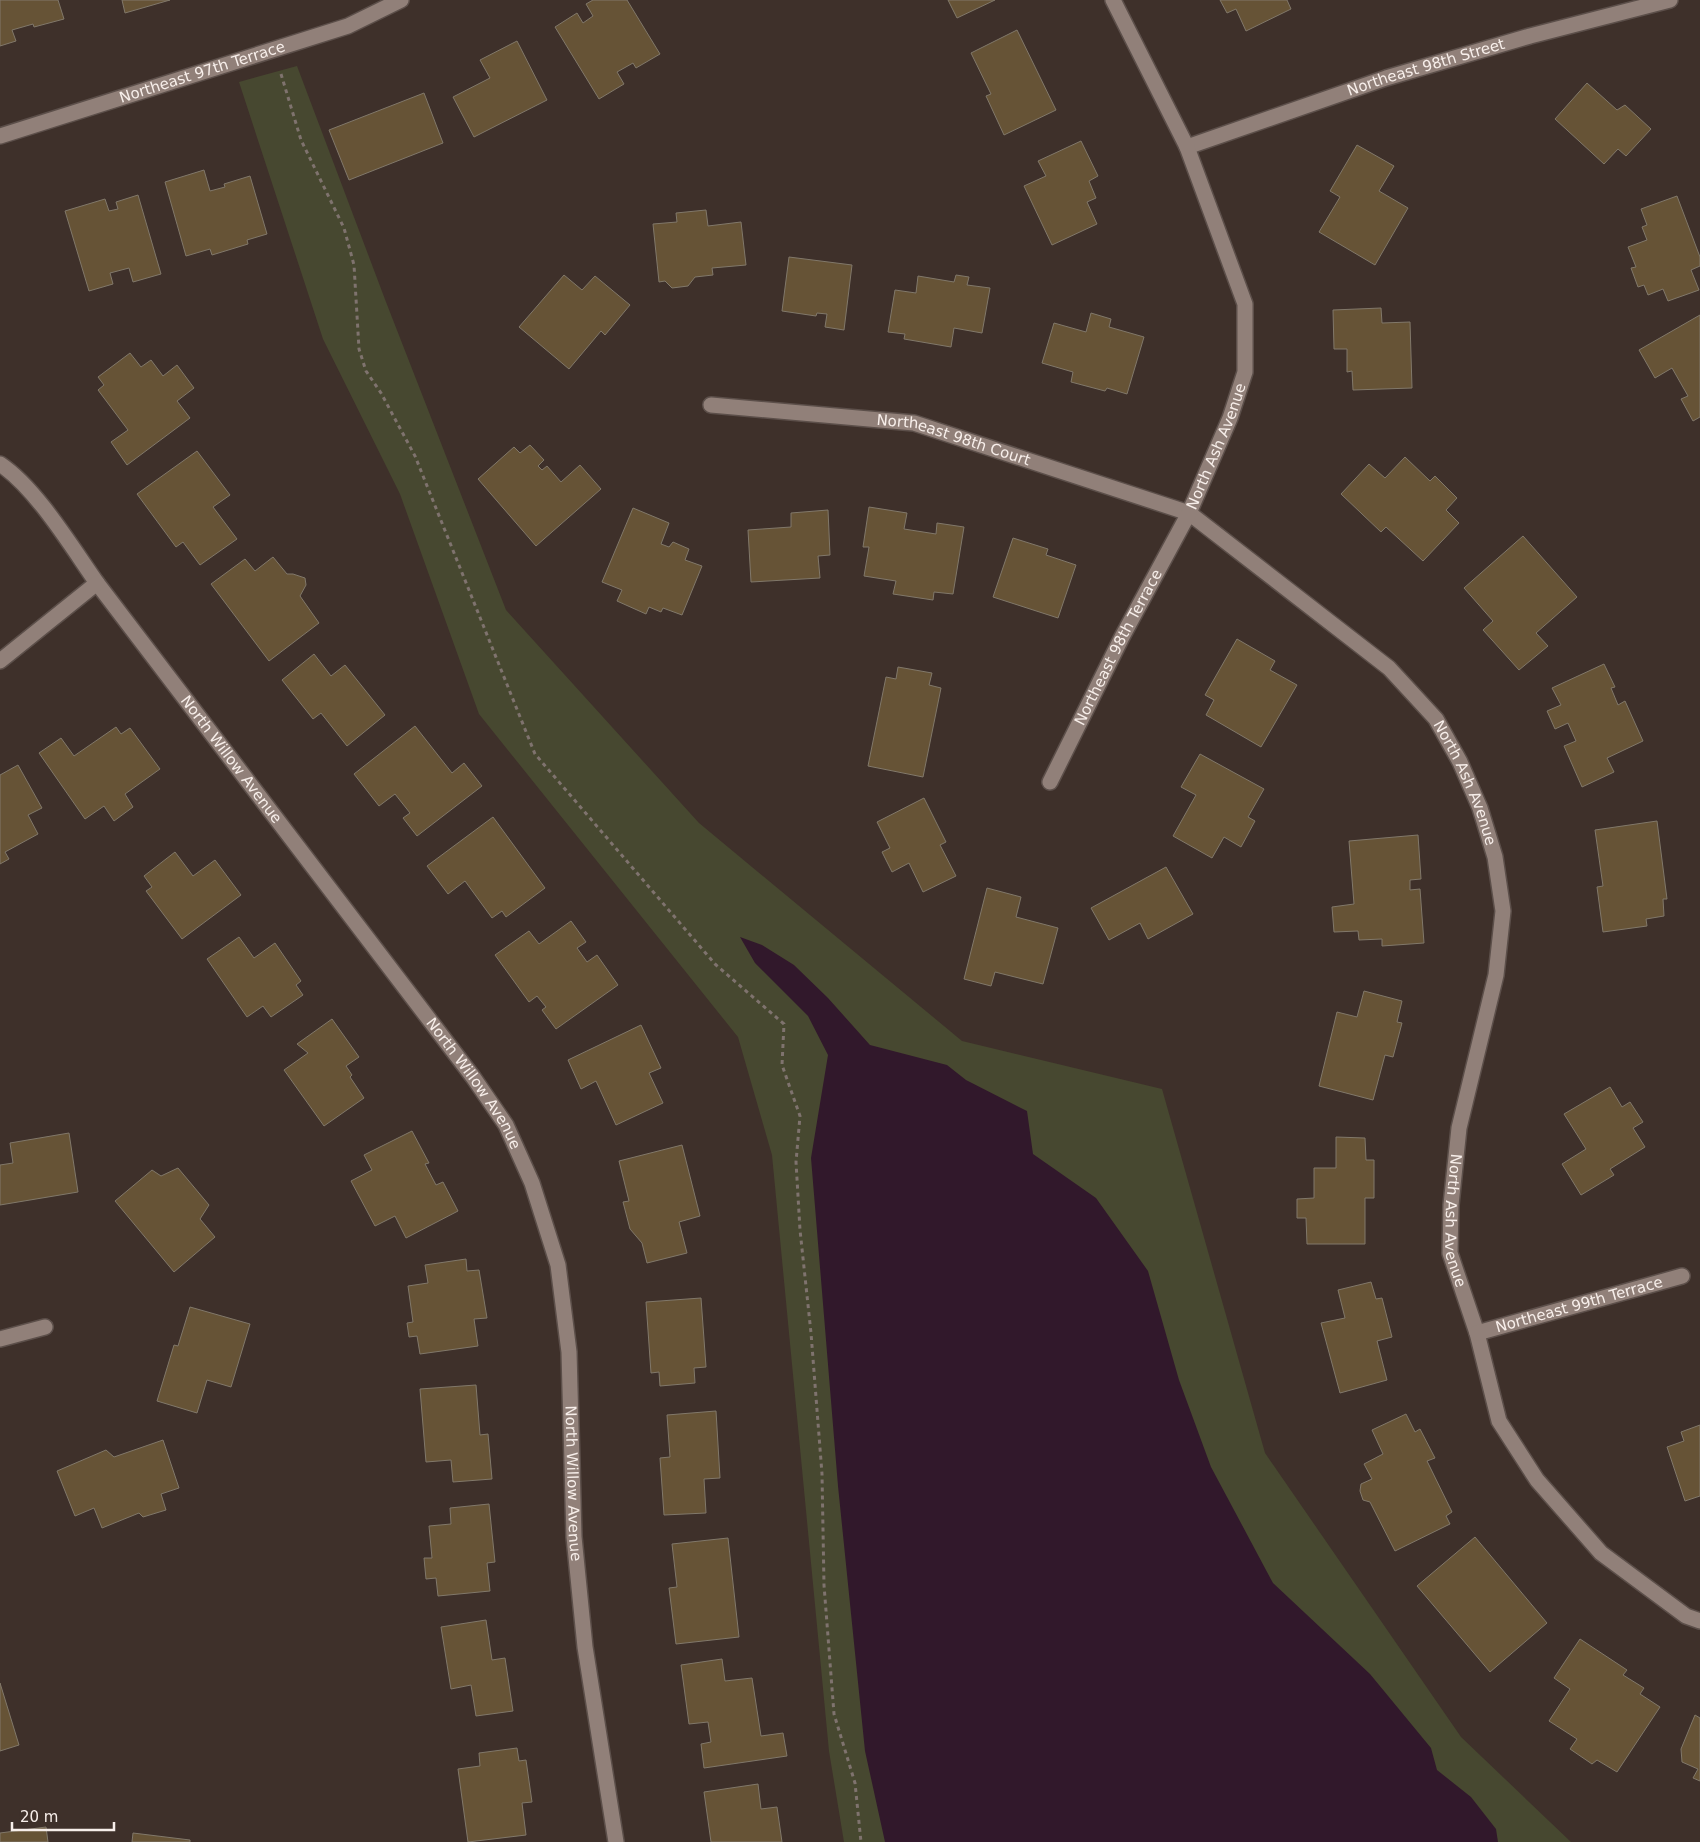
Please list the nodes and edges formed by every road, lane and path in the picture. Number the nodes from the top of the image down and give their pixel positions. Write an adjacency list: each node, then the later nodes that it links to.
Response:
1 (401, 0): 4 (street, Northeast 97th Terrace)
2 (1112, 0): 6 (street, North Ash Avenue)
3 (1670, 0): 6 (street, Northeast 98th Street)
4 (274, 49): 5 (street, Northeast 97th Terrace); 19 (path)
5 (0, 136)
6 (1187, 147): 9 (street, North Ash Avenue)
7 (711, 404): 9 (street, Northeast 98th Court)
8 (0, 464): 10 (street, North Willow Avenue)
9 (1189, 513): 12 (street, Northeast 98th Terrace); 15 (street, North Ash Avenue)
10 (97, 582): 11 (street); 18 (street, North Willow Avenue)
11 (0, 661)
12 (1050, 782)
13 (1682, 1276): 15 (street, Northeast 99th Terrace)
14 (45, 1327): 16 (street)
15 (1477, 1333): 17 (street, North Ash Avenue)
16 (0, 1339)
17 (1700, 1621)
18 (616, 1842)
19 (861, 1842)

